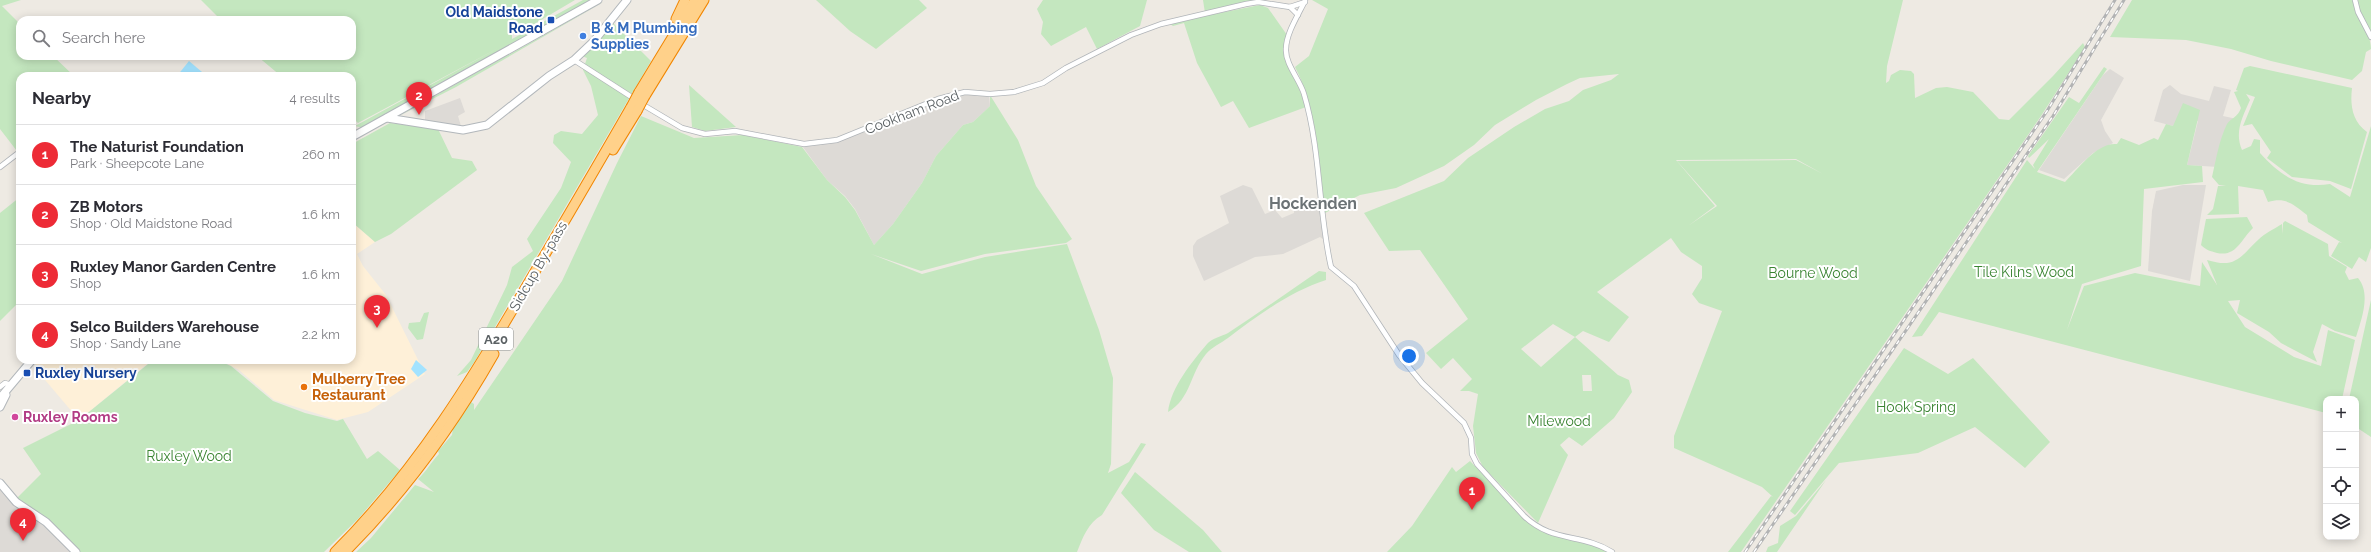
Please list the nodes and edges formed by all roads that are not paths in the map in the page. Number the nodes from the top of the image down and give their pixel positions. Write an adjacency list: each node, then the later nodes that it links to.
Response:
1 (598, 0): 17 (street)
2 (627, 0): 11 (street)
3 (686, 0): 12 (highway)
4 (695, 0): 12 (highway, A20)
5 (704, 0): 13 (highway, A20)
6 (2355, 0): 10 (street)
7 (1306, 1): 8 (street); 9 (street)
8 (1290, 8): 9 (street); 15 (street, Cookham Road)
9 (1298, 15): 30 (street)
10 (2371, 37)
11 (574, 60): 14 (street); 17 (street)
12 (646, 79): 13 (highway, A20)
13 (642, 94): 16 (highway, A20, bridge)
14 (630, 96)
15 (645, 106)
16 (634, 109): 28 (highway, Sidcup By-pass / A20); 29 (highway, Sidcup By-pass / A20)
17 (387, 118): 18 (street)
18 (356, 135)
19 (16, 154): 20 (street)
20 (0, 167)
21 (29, 364): 23 (street)
22 (0, 387): 23 (street)
23 (9, 388): 24 (street); 25 (street)
24 (0, 398)
25 (0, 407)
26 (0, 483): 27 (street)
27 (76, 552)
28 (335, 552)
29 (345, 552)
30 (1612, 552)

